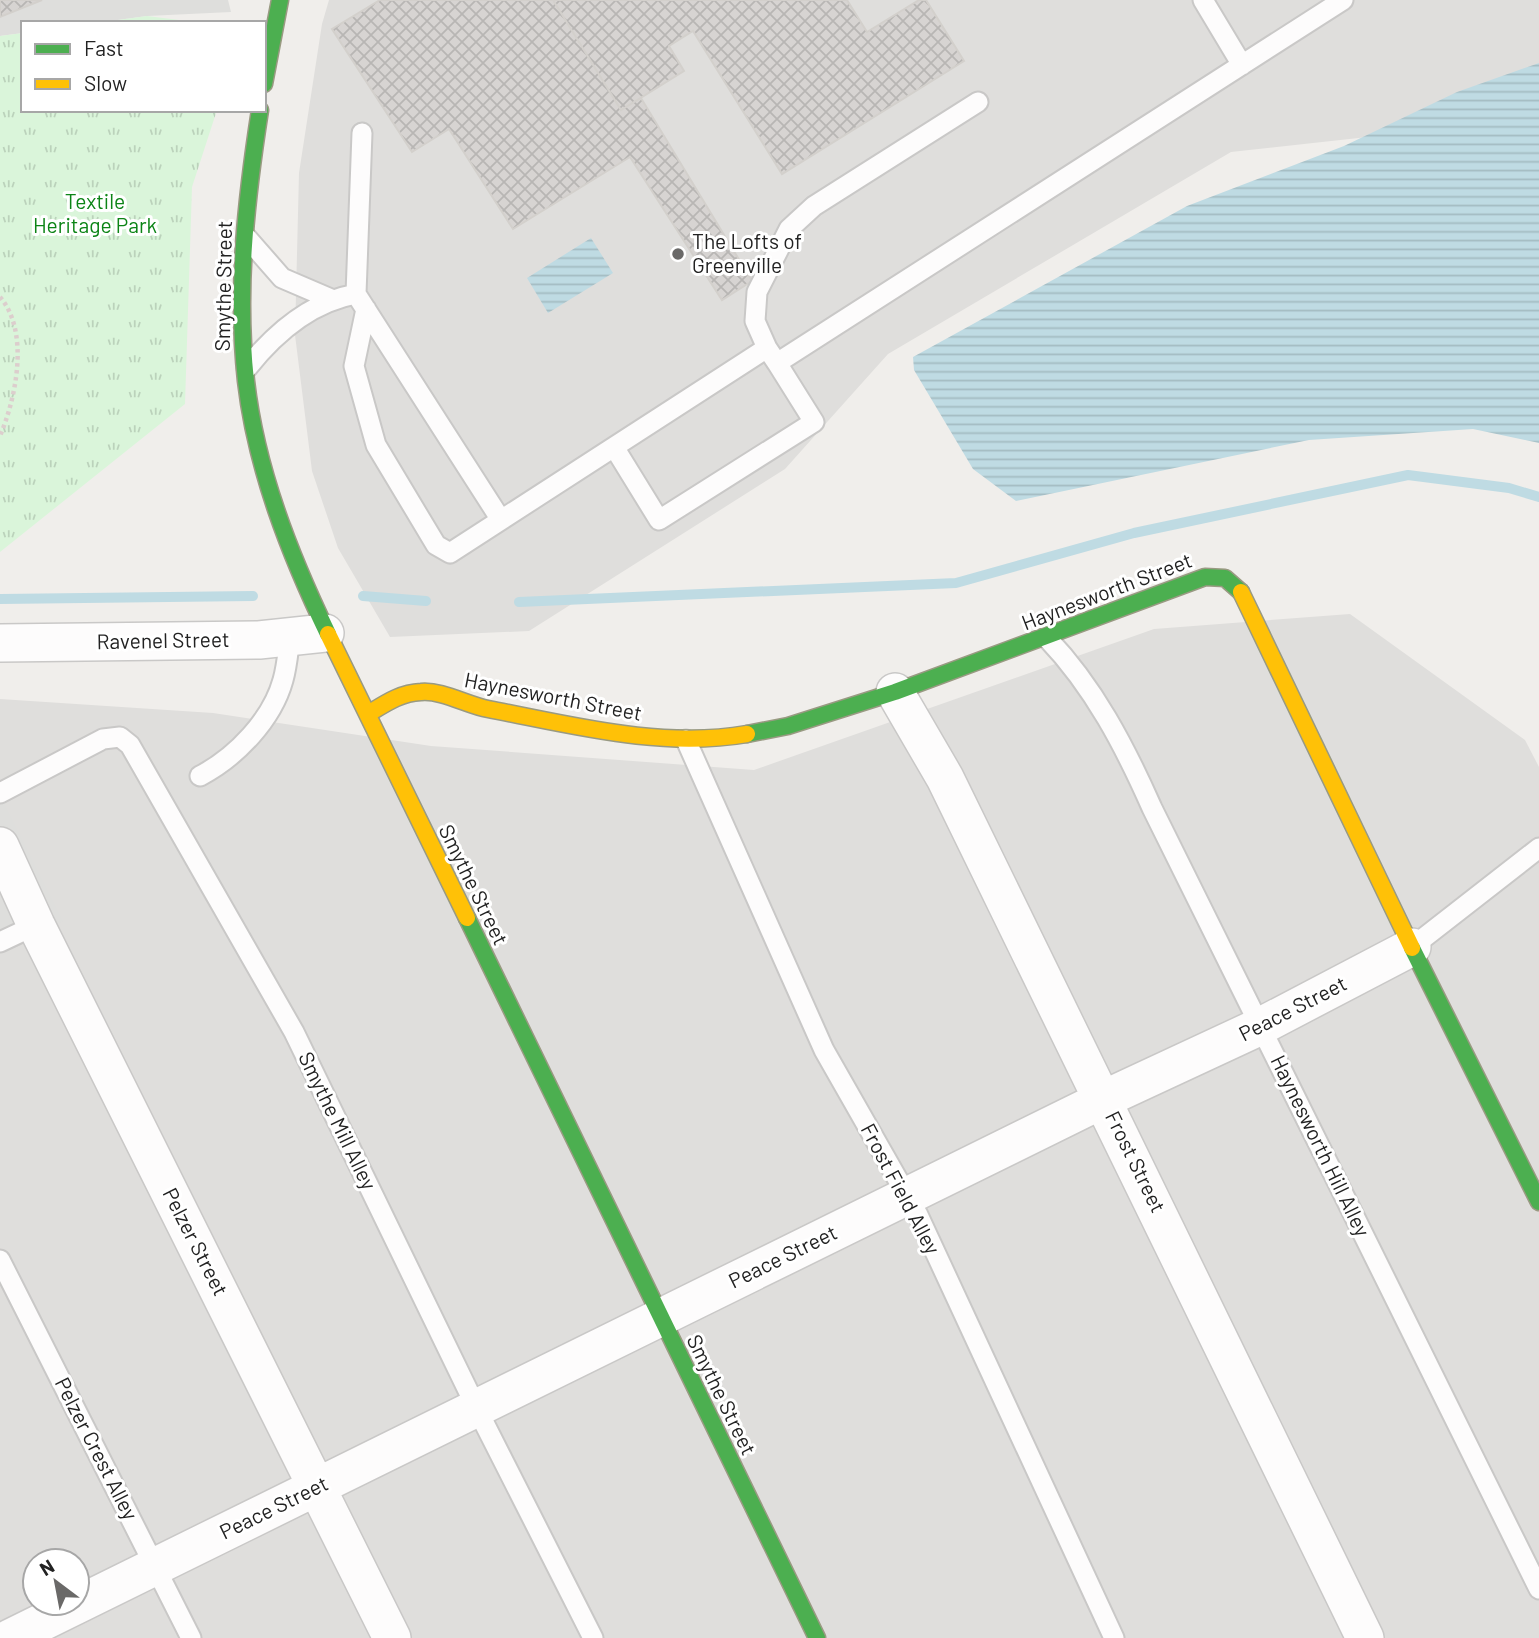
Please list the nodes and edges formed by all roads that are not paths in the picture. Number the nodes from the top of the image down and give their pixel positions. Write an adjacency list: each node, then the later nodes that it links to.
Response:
1 (280, 0): 5 (street)
2 (1203, 0): 4 (lane)
3 (1343, 0): 4 (lane)
4 (1242, 65): 12 (lane)
5 (266, 74)
6 (978, 102): 12 (lane)
7 (260, 112): 9 (street, Smythe Street)
8 (362, 133): 11 (lane)
9 (244, 234): 10 (lane); 13 (street, Smythe Street)
10 (331, 299): 11 (lane); 13 (lane)
11 (361, 302): 15 (lane); 15 (lane)
12 (772, 356): 14 (lane); 14 (lane)
13 (246, 369): 16 (street, Smythe Street)
14 (614, 447): 15 (lane)
15 (501, 520)
16 (325, 633): 17 (street, Ravenel Street); 21 (street, Smythe Street)
17 (290, 637): 19 (street, Ravenel Street); 23 (lane)
18 (1047, 638): 20 (street, Haynesworth Street); 29 (street, Haynesworth Street); 30 (lane, Haynesworth Hill Alley)
19 (0, 643)
20 (895, 692): 22 (street, Haynesworth Street); 31 (street, Frost Street)
21 (368, 714): 22 (street, Haynesworth Street); 35 (street, Smythe Street)
22 (686, 740): 32 (lane, Frost Field Alley)
23 (200, 776)
24 (0, 793): 36 (lane, Smythe Mill Alley)
25 (0, 846): 27 (street, Pelzer Street)
26 (1539, 848): 29 (lane, Peace Street)
27 (36, 925): 28 (lane); 37 (street, Pelzer Street)
28 (0, 942)
29 (1412, 947): 30 (street, Peace Street); 33 (street, Haynesworth Street)
30 (1261, 1026): 31 (street, Peace Street); 39 (lane, Haynesworth Hill Alley)
31 (1104, 1099): 32 (street, Peace Street); 46 (street, Frost Street)
32 (907, 1196): 35 (street, Peace Street); 45 (lane, Frost Field Alley)
33 (1539, 1202)
34 (0, 1260): 38 (lane, Pelzer Crest Alley)
35 (660, 1318): 36 (street, Peace Street); 44 (street, Smythe Street)
36 (477, 1409): 37 (street, Peace Street); 43 (lane, Smythe Mill Alley)
37 (317, 1487): 38 (street, Peace Street); 42 (street, Pelzer Street)
38 (155, 1565): 40 (street, Peace Street); 41 (lane, Pelzer Crest Alley)
39 (1539, 1589)
40 (10, 1638)
41 (191, 1638)
42 (392, 1638)
43 (593, 1638)
44 (817, 1638)
45 (1114, 1638)
46 (1365, 1638)

